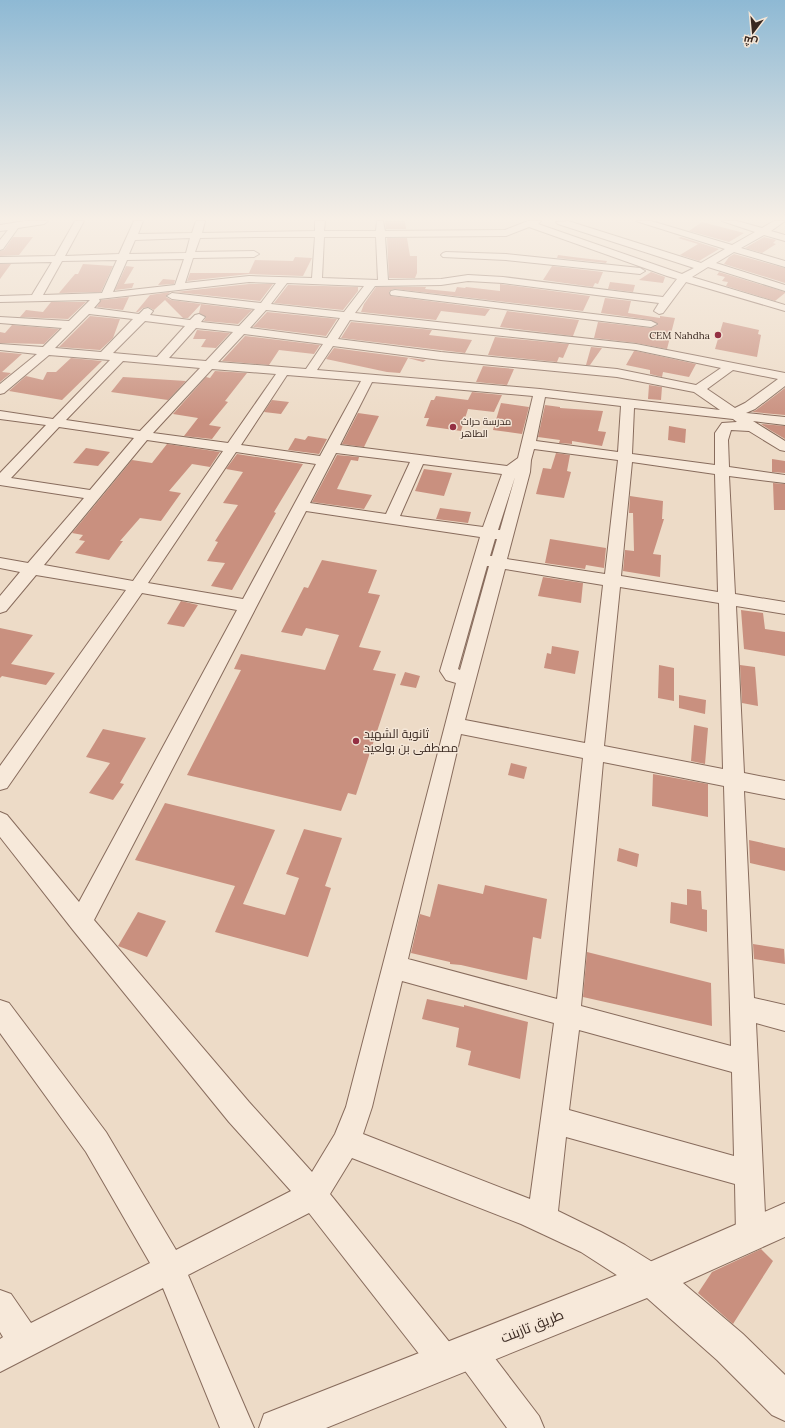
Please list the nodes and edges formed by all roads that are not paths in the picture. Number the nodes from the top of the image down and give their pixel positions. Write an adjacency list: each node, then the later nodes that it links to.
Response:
1 (559, 287): 24 (street)
2 (42, 288): 16 (street)
3 (107, 288): 15 (street)
4 (175, 288): 13 (street)
5 (226, 288): 18 (street)
6 (278, 288): 21 (street)
7 (368, 288): 25 (street)
8 (380, 288): 20 (street)
9 (486, 288): 20 (street)
10 (564, 288): 19 (street)
11 (676, 288): 19 (street)
12 (716, 288): 22 (street)
13 (143, 293): 14 (street); 15 (street)
14 (163, 295): 18 (street); 26 (street)
15 (102, 297): 16 (street); 23 (street)
16 (36, 298): 17 (street)
17 (0, 299)
18 (215, 301): 21 (street); 28 (street)
19 (666, 301): 29 (street)
20 (475, 302): 24 (street); 32 (street)
21 (264, 306): 25 (street); 31 (street)
22 (785, 308)
23 (86, 310): 26 (street); 30 (street)
24 (548, 311): 29 (street); 33 (street)
25 (347, 316): 32 (street); 35 (street)
26 (142, 317): 28 (street); 40 (street)
27 (0, 320): 30 (street)
28 (193, 324): 31 (street); 41 (street)
29 (651, 324): 37 (street)
30 (71, 325): 39 (street)
31 (242, 330): 34 (street); 35 (street)
32 (454, 332): 33 (street)
33 (538, 337): 37 (street); 42 (street)
34 (234, 340): 35 (street); 44 (street)
35 (326, 346): 42 (street); 47 (street)
36 (0, 347): 39 (street)
37 (636, 347): 43 (street); 46 (street)
38 (0, 352): 39 (street)
39 (44, 353): 40 (street); 52 (street)
40 (113, 358): 41 (street); 44 (street); 59 (street)
41 (160, 360): 44 (street)
42 (530, 364): 46 (street); 53 (street)
43 (731, 366): 48 (street); 51 (street)
44 (207, 367): 45 (street); 60 (street)
45 (283, 373): 47 (street); 50 (street); 63 (street)
46 (617, 373): 51 (street); 55 (street)
47 (309, 374): 50 (street)
48 (785, 377)
49 (785, 380): 57 (street)
50 (367, 381): 53 (street); 64 (street)
51 (698, 389): 57 (street)
52 (0, 390)
53 (520, 394): 54 (street)
54 (539, 396): 55 (street); 61 (street)
55 (615, 399): 57 (street); 65 (street)
56 (0, 415): 59 (street)
57 (747, 419): 58 (street); 62 (street); 68 (street)
58 (785, 421)
59 (57, 423): 60 (street); 70 (street)
60 (144, 435): 63 (street); 71 (street)
61 (529, 444): 65 (street); 67 (street)
62 (785, 447)
63 (234, 448): 64 (street); 81 (street)
64 (328, 454): 66 (street); 72 (street)
65 (625, 458): 68 (street); 80 (street)
66 (418, 459): 67 (street); 73 (street)
67 (519, 467): 74 (street); 75 (street)
68 (723, 471): 69 (street); 82 (street)
69 (785, 479)
70 (0, 480): 71 (street)
71 (94, 495): 79 (street)
72 (301, 506): 73 (street); 83 (street)
73 (391, 519): 74 (street)
74 (490, 533): 75 (street); 76 (street)
75 (506, 536): 77 (street)
76 (482, 560): 77 (street); 86 (street)
77 (498, 562): 80 (street); 86 (street)
78 (0, 563): 79 (street)
79 (32, 568): 81 (street); 84 (street)
80 (613, 581): 82 (street); 88 (street)
81 (138, 586): 83 (street); 90 (street)
82 (728, 599): 85 (street); 89 (street)
83 (248, 606): 93 (street)
84 (0, 607)
85 (785, 608)
86 (467, 678): 87 (street)
87 (454, 725): 88 (street); 94 (street)
88 (594, 752): 89 (street); 97 (street)
89 (735, 780): 91 (street); 95 (street)
90 (0, 782)
91 (785, 790)
92 (0, 821): 93 (street)
93 (81, 922): 103 (street)
94 (394, 967): 97 (street); 101 (street)
95 (743, 1008): 98 (street); 99 (street)
96 (0, 1012): 107 (street)
97 (568, 1014): 99 (street); 100 (street)
98 (785, 1018)
99 (745, 1063): 102 (street)
100 (555, 1120): 102 (street); 104 (street)
101 (346, 1142): 103 (street); 104 (street)
102 (749, 1174): 106 (street)
103 (313, 1195): 107 (street); 111 (street)
104 (542, 1219): 108 (street)
105 (785, 1220): 106 (street, طريق تازبنت)
106 (751, 1235): 108 (street, طريق تازبنت)
107 (170, 1270): 110 (street); 113 (street)
108 (651, 1279): 111 (street, طريق تازبنت); 112 (street)
109 (0, 1306): 110 (street)
110 (13, 1349)
111 (458, 1356): 114 (street, طريق تازبنت); 115 (street)
112 (785, 1402)
113 (237, 1428)
114 (278, 1428)
115 (527, 1428)

